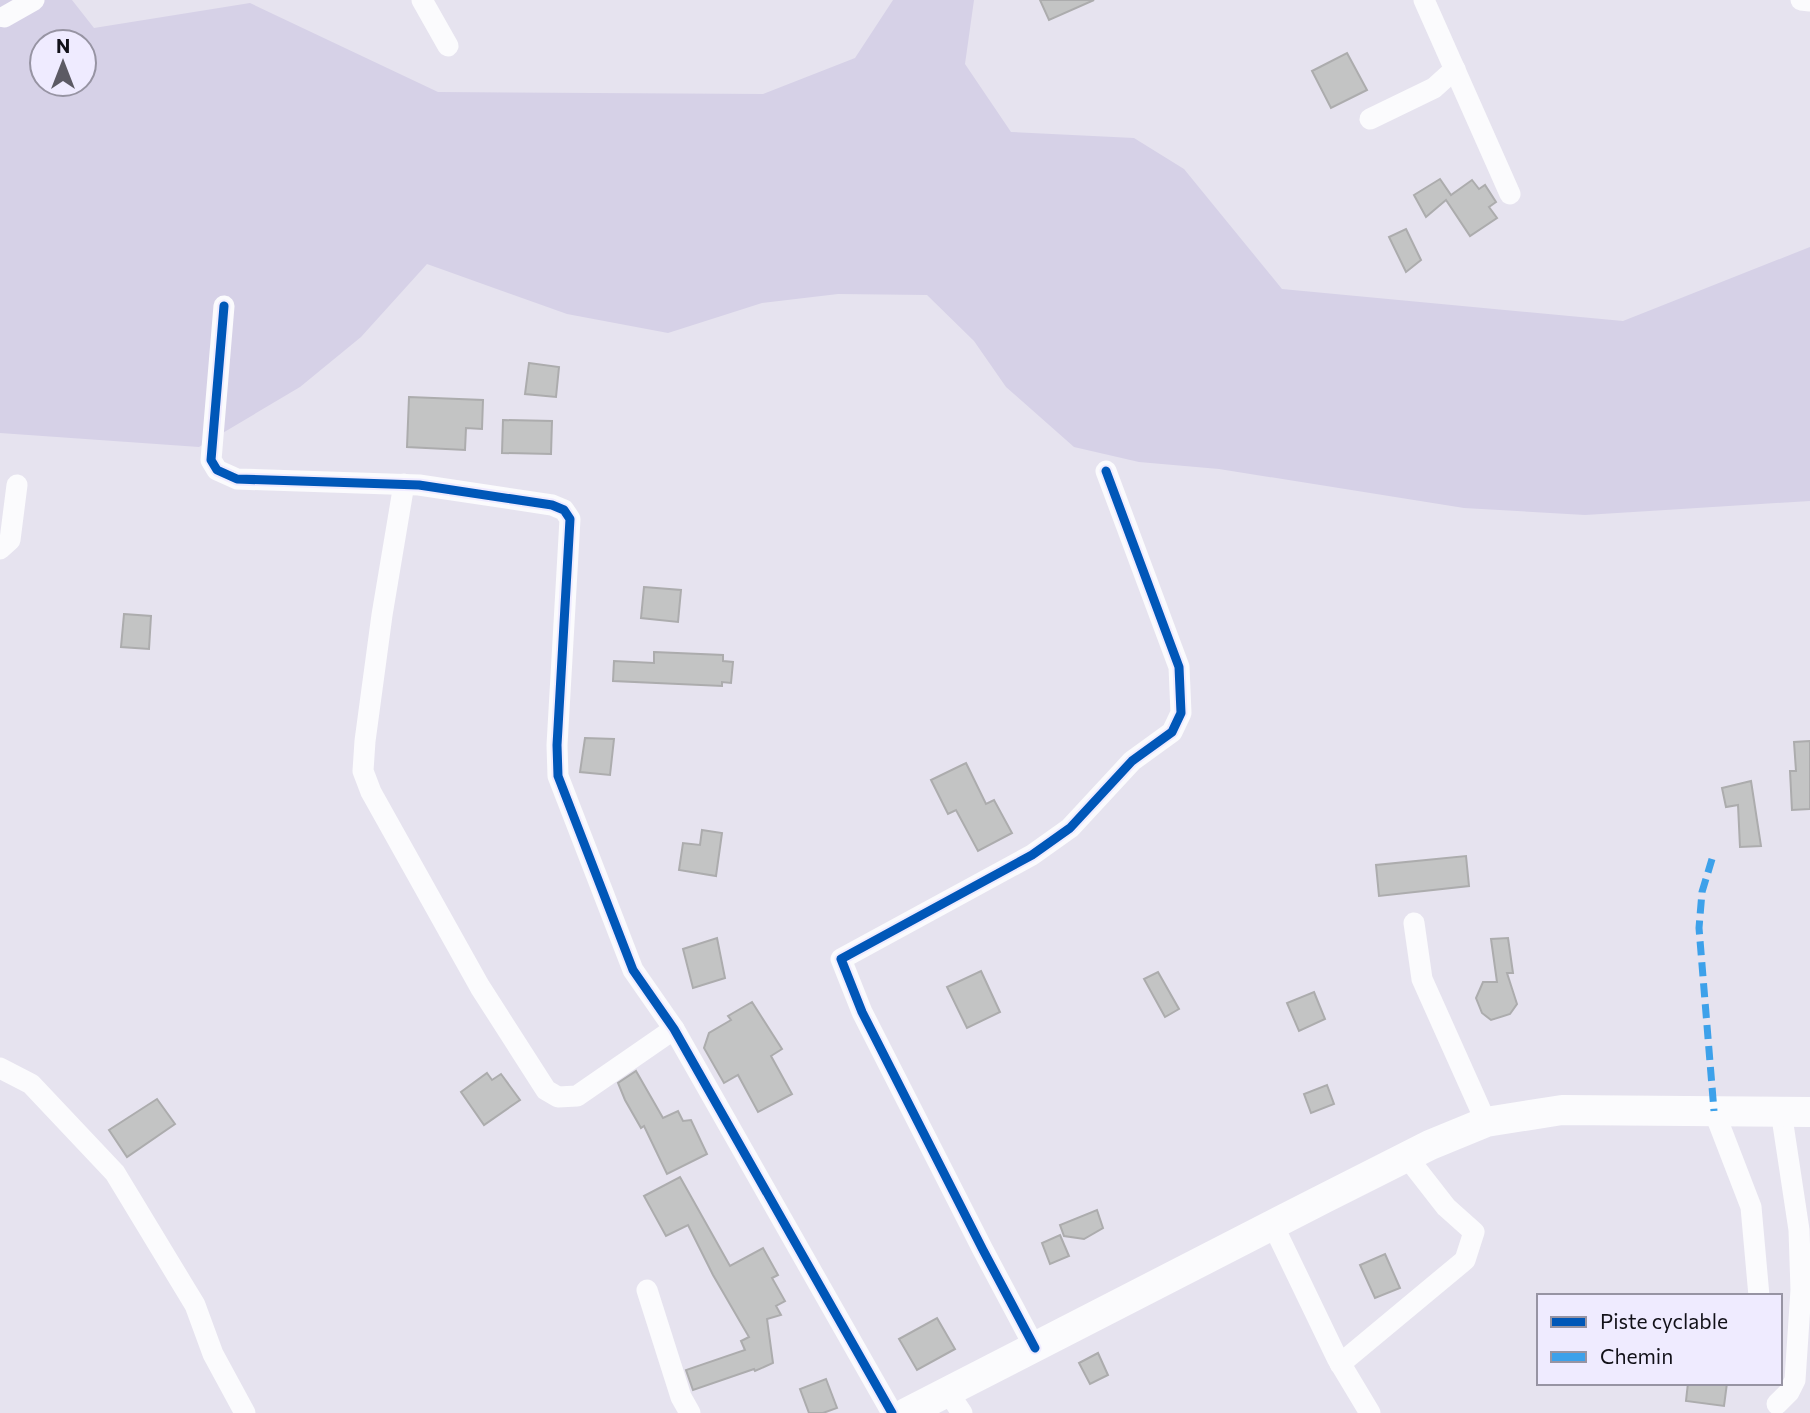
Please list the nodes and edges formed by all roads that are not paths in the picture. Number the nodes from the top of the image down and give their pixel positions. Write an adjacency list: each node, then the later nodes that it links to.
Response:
1 (34, 0): 6 (street)
2 (422, 0): 7 (street)
3 (1424, 0): 8 (street)
4 (1801, 0): 5 (street)
5 (1810, 1)
6 (4, 17)
7 (448, 46)
8 (1455, 69): 9 (street); 10 (street)
9 (1370, 119)
10 (1510, 194)
11 (224, 306): 13 (street)
12 (1106, 471): 26 (street)
13 (404, 484): 17 (street); 17 (street)
14 (17, 485): 15 (street)
15 (0, 549)
16 (1414, 923): 21 (street)
17 (674, 1030): 32 (street)
18 (0, 1068): 30 (street)
19 (1714, 1111): 20 (street); 21 (street); 25 (street)
20 (1796, 1111): 28 (street)
21 (1486, 1122): 22 (street)
22 (1407, 1157): 23 (street); 27 (street)
23 (1273, 1225): 26 (street); 27 (street)
24 (646, 1290): 31 (street)
25 (1759, 1294)
26 (1035, 1348): 29 (street)
27 (1340, 1364): 34 (street)
28 (1776, 1400)
29 (955, 1402): 33 (street)
30 (245, 1413)
31 (690, 1413)
32 (892, 1413)
33 (906, 1413)
34 (1370, 1413)

